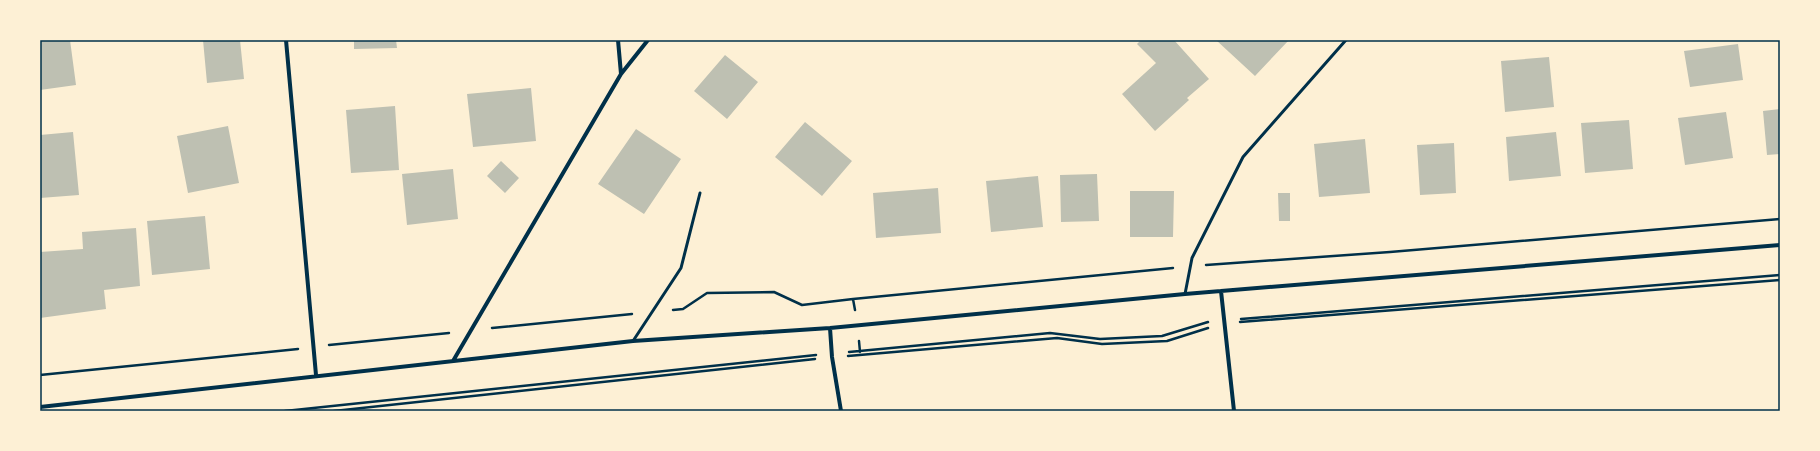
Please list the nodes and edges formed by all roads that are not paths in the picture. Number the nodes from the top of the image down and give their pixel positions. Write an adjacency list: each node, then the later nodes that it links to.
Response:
1 (286, 40): 13 (street)
2 (618, 40): 5 (street)
3 (648, 40): 5 (street)
4 (1346, 40): 9 (lane)
5 (621, 74): 12 (street)
6 (700, 193): 11 (lane)
7 (1780, 245): 8 (street)
8 (1221, 292): 9 (street); 16 (street)
9 (1185, 294): 10 (street)
10 (830, 328): 11 (street); 15 (street)
11 (633, 341): 12 (street)
12 (453, 361): 13 (street)
13 (316, 376): 14 (street)
14 (40, 407)
15 (842, 411)
16 (1234, 411)

